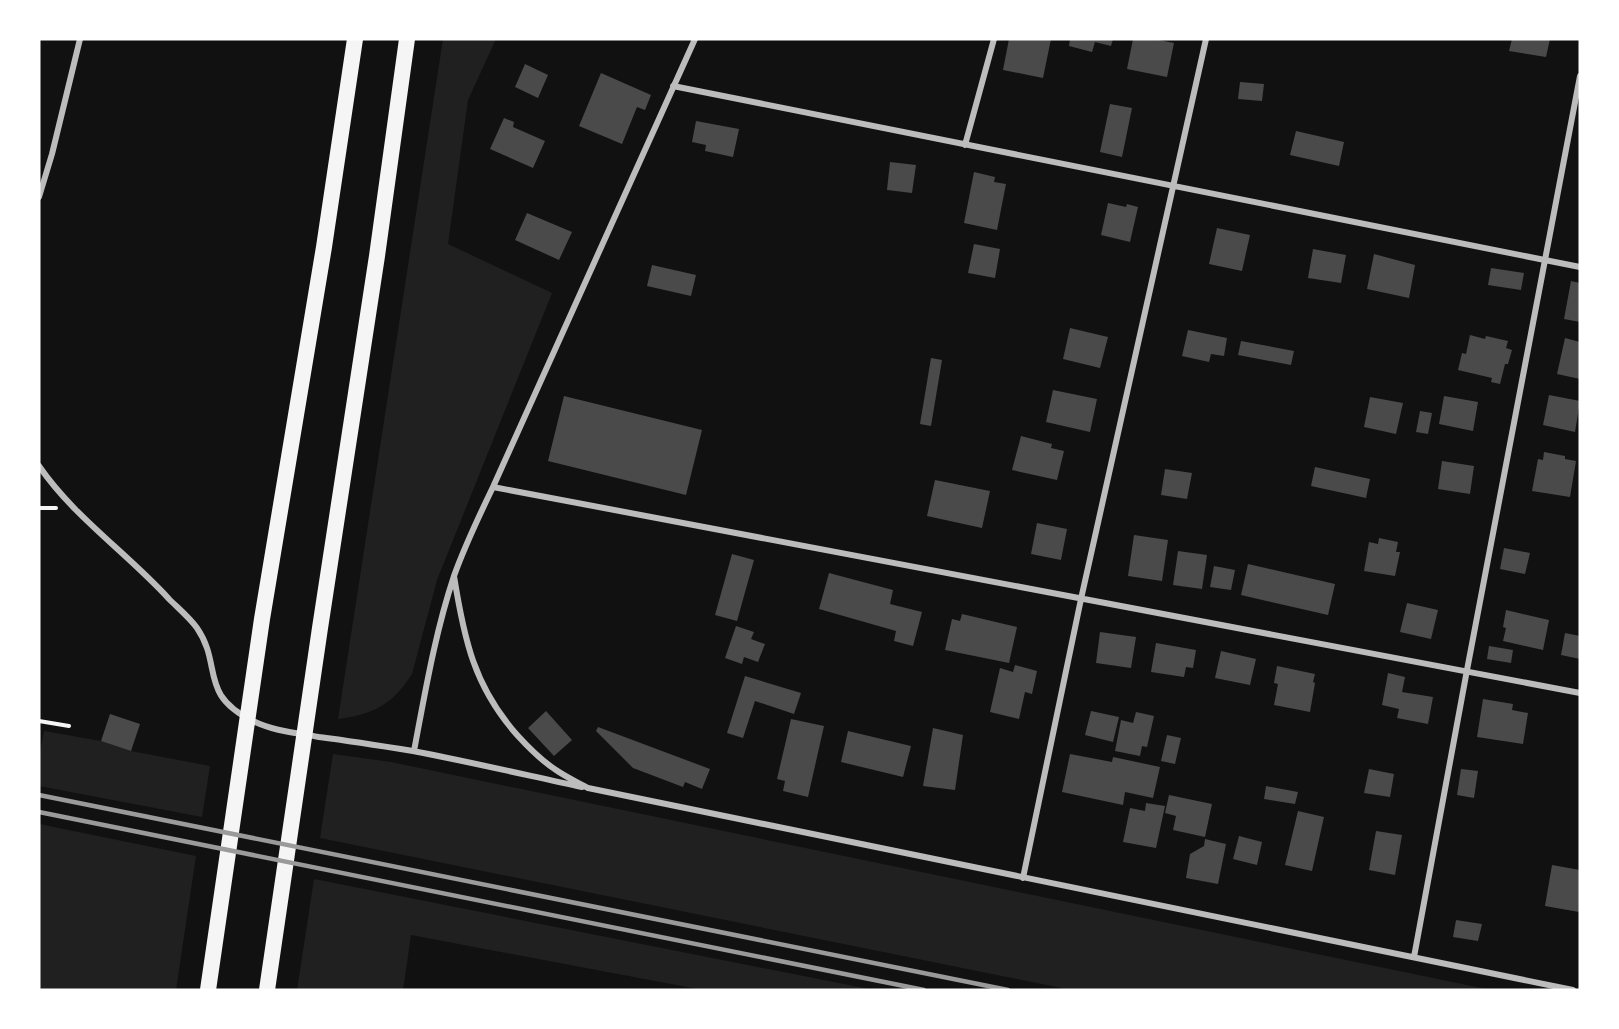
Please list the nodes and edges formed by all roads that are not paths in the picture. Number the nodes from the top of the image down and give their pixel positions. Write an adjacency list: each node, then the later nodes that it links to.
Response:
1 (80, 39): 11 (street)
2 (355, 39): 24 (highway)
3 (407, 39): 25 (highway)
4 (695, 39): 8 (street)
5 (994, 39): 9 (street)
6 (1206, 39): 10 (street)
7 (1580, 76): 12 (street)
8 (673, 86): 9 (street); 15 (street)
9 (965, 145): 10 (street)
10 (1173, 186): 12 (street); 17 (street)
11 (39, 197)
12 (1545, 260): 13 (street); 18 (street)
13 (1580, 267)
14 (39, 466): 20 (street)
15 (494, 487): 16 (street); 17 (street)
16 (454, 576): 20 (street); 21 (street)
17 (1081, 599): 18 (street); 22 (street)
18 (1467, 670): 19 (street); 23 (street)
19 (1580, 693)
20 (414, 751): 21 (street)
21 (588, 788): 22 (street)
22 (1023, 878): 23 (street)
23 (1414, 957): 26 (street)
24 (208, 990)
25 (267, 990)
26 (1573, 990)

